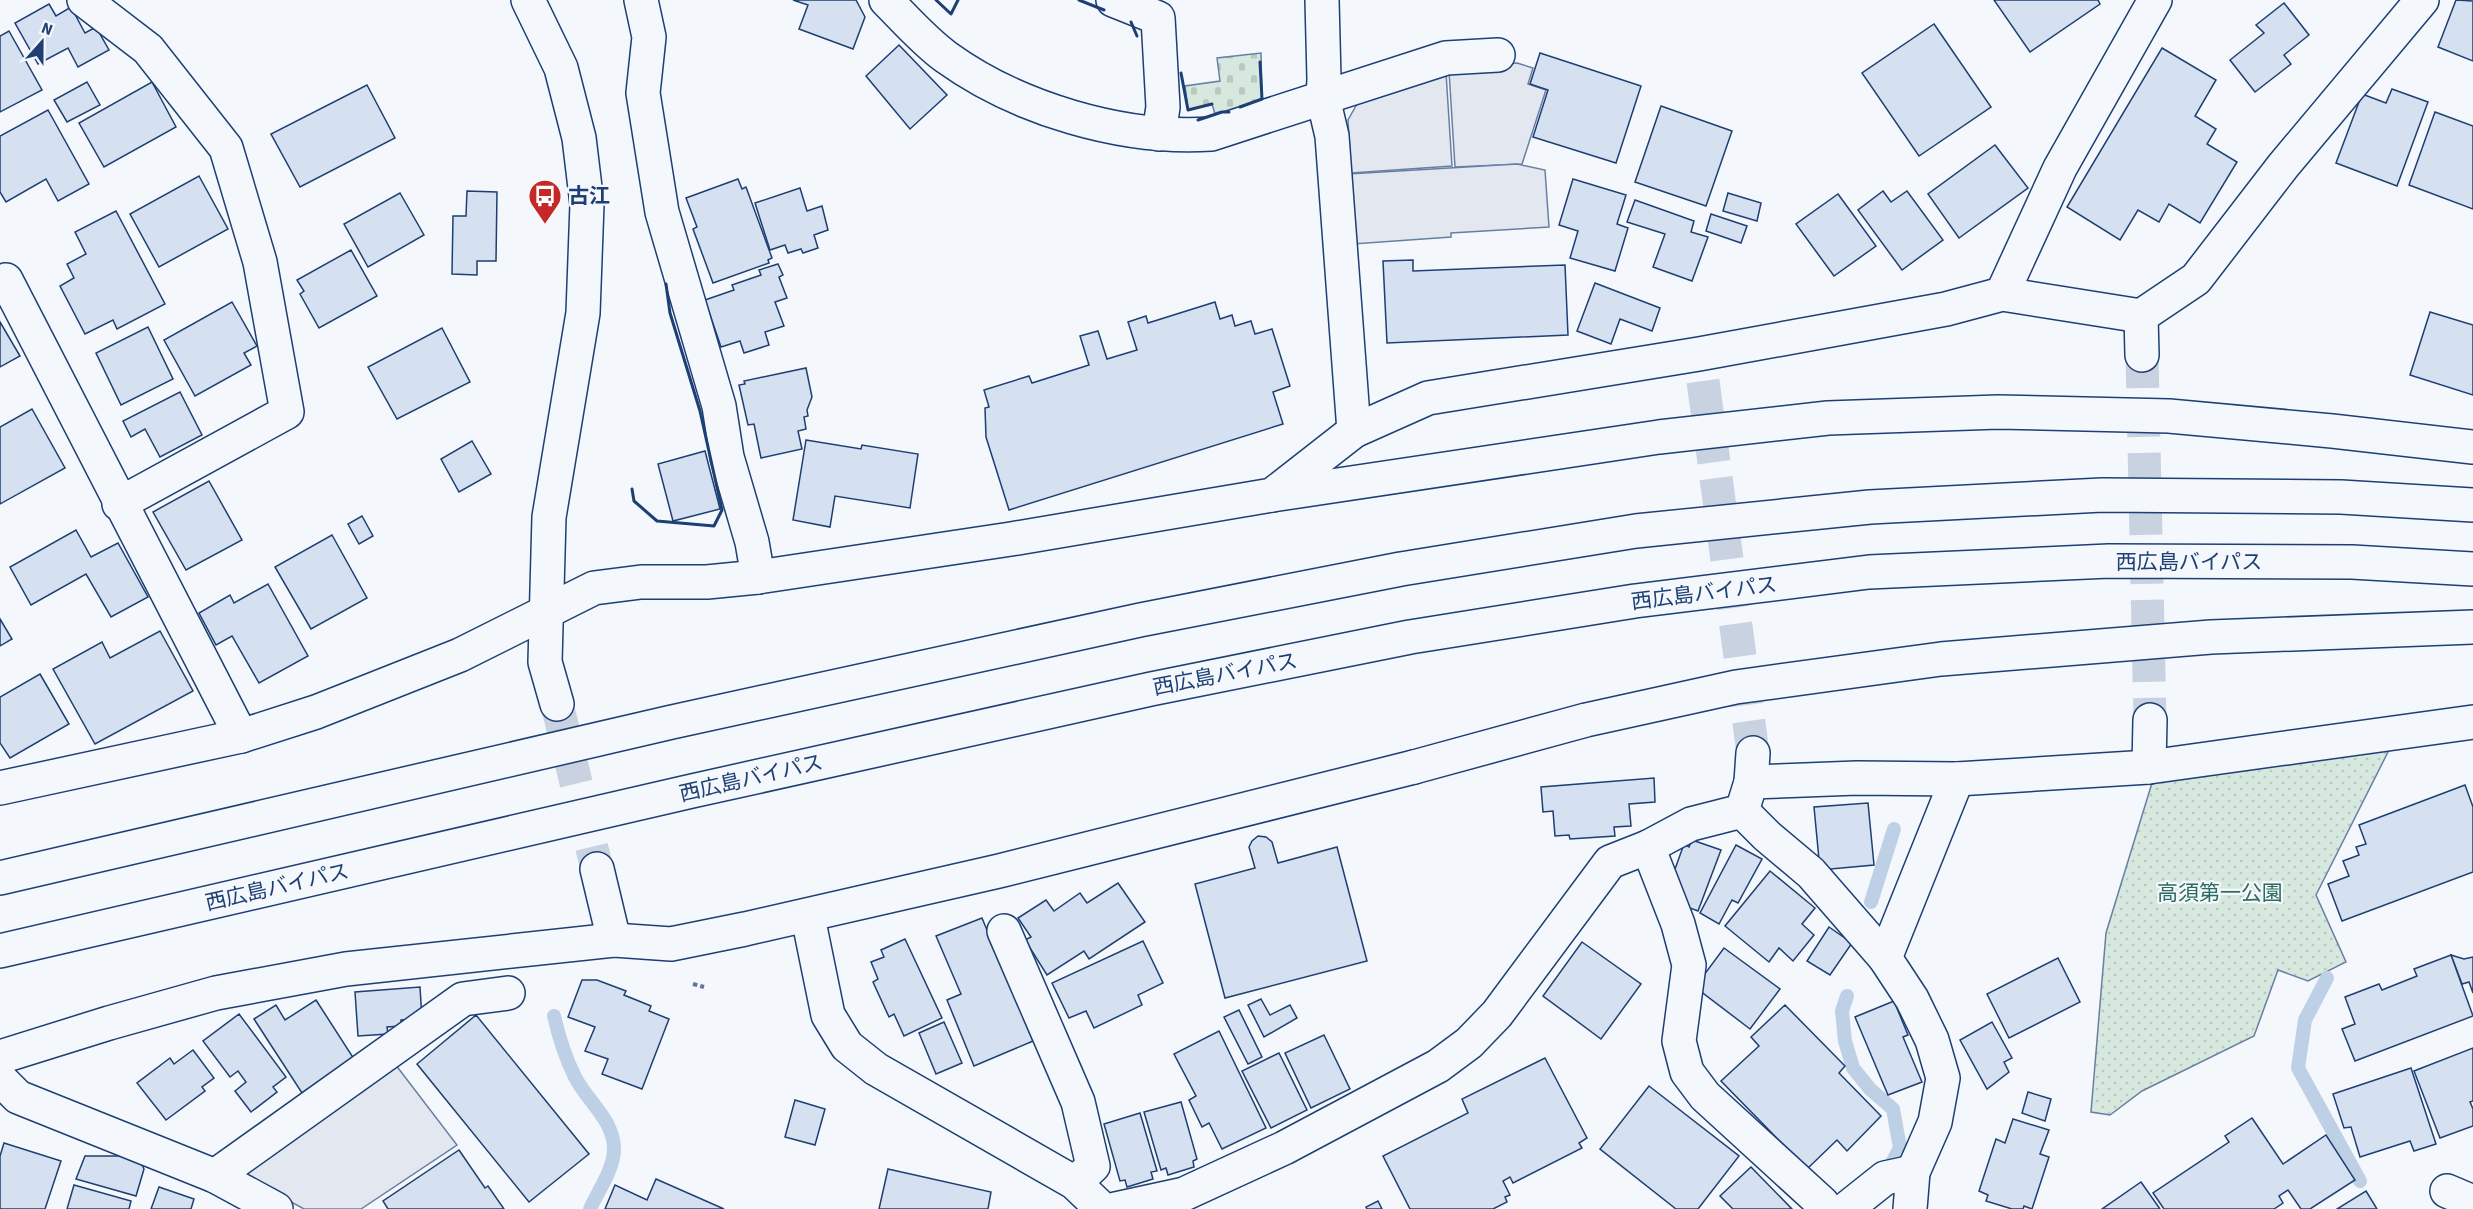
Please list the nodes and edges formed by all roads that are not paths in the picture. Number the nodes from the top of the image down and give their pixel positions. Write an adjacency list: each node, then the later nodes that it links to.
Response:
1 (84, 0): 19 (main road)
2 (528, 0): 23 (main road)
3 (641, 0): 22 (main road)
4 (886, 0): 11 (main road)
5 (1113, 0): 11 (main road)
6 (1322, 0): 10 (main road)
7 (2422, 0): 14 (main road)
8 (2141, 9): 13 (main road)
9 (1498, 55): 10 (main road)
10 (1323, 98): 11 (main road); 16 (main road)
11 (1159, 134)
12 (6, 280): 19 (main road)
13 (2002, 294): 14 (main road); 16 (main road)
14 (2141, 316): 15 (main road)
15 (2142, 356)
16 (1354, 431): 18 (main road)
17 (2473, 447): 18 (main road)
18 (1272, 495): 22 (main road)
19 (120, 504): 28 (main road)
20 (2473, 506): 35 (main road)
21 (2473, 569): 39 (main road, 西広島バイパス)
22 (758, 577): 23 (main road)
23 (548, 612): 25 (main road); 28 (main road)
24 (2473, 627): 36 (main road)
25 (557, 704)
26 (2150, 720): 29 (main road)
27 (2473, 722): 29 (main road)
28 (241, 736): 32 (main road)
29 (2149, 767): 30 (main road)
30 (1957, 779): 31 (main road); 40 (main road)
31 (1749, 782): 33 (main road); 40 (main road)
32 (0, 788)
33 (1648, 848): 49 (main road); 50 (main road)
34 (597, 869): 38 (main road)
35 (0, 878)
36 (808, 916): 38 (main road); 46 (main road)
37 (1004, 931): 46 (main road)
38 (614, 940): 42 (main road)
39 (0, 951)
40 (1885, 958): 44 (main road)
41 (508, 993): 45 (main road)
42 (0, 1057)
43 (0, 1079): 45 (main road)
44 (1914, 1172): 51 (main road); 52 (main road)
45 (215, 1176): 47 (main road)
46 (1075, 1183): 48 (main road)
47 (276, 1209)
48 (1102, 1209)
49 (1115, 1209)
50 (1826, 1209)
51 (1846, 1209)
52 (1910, 1209)

